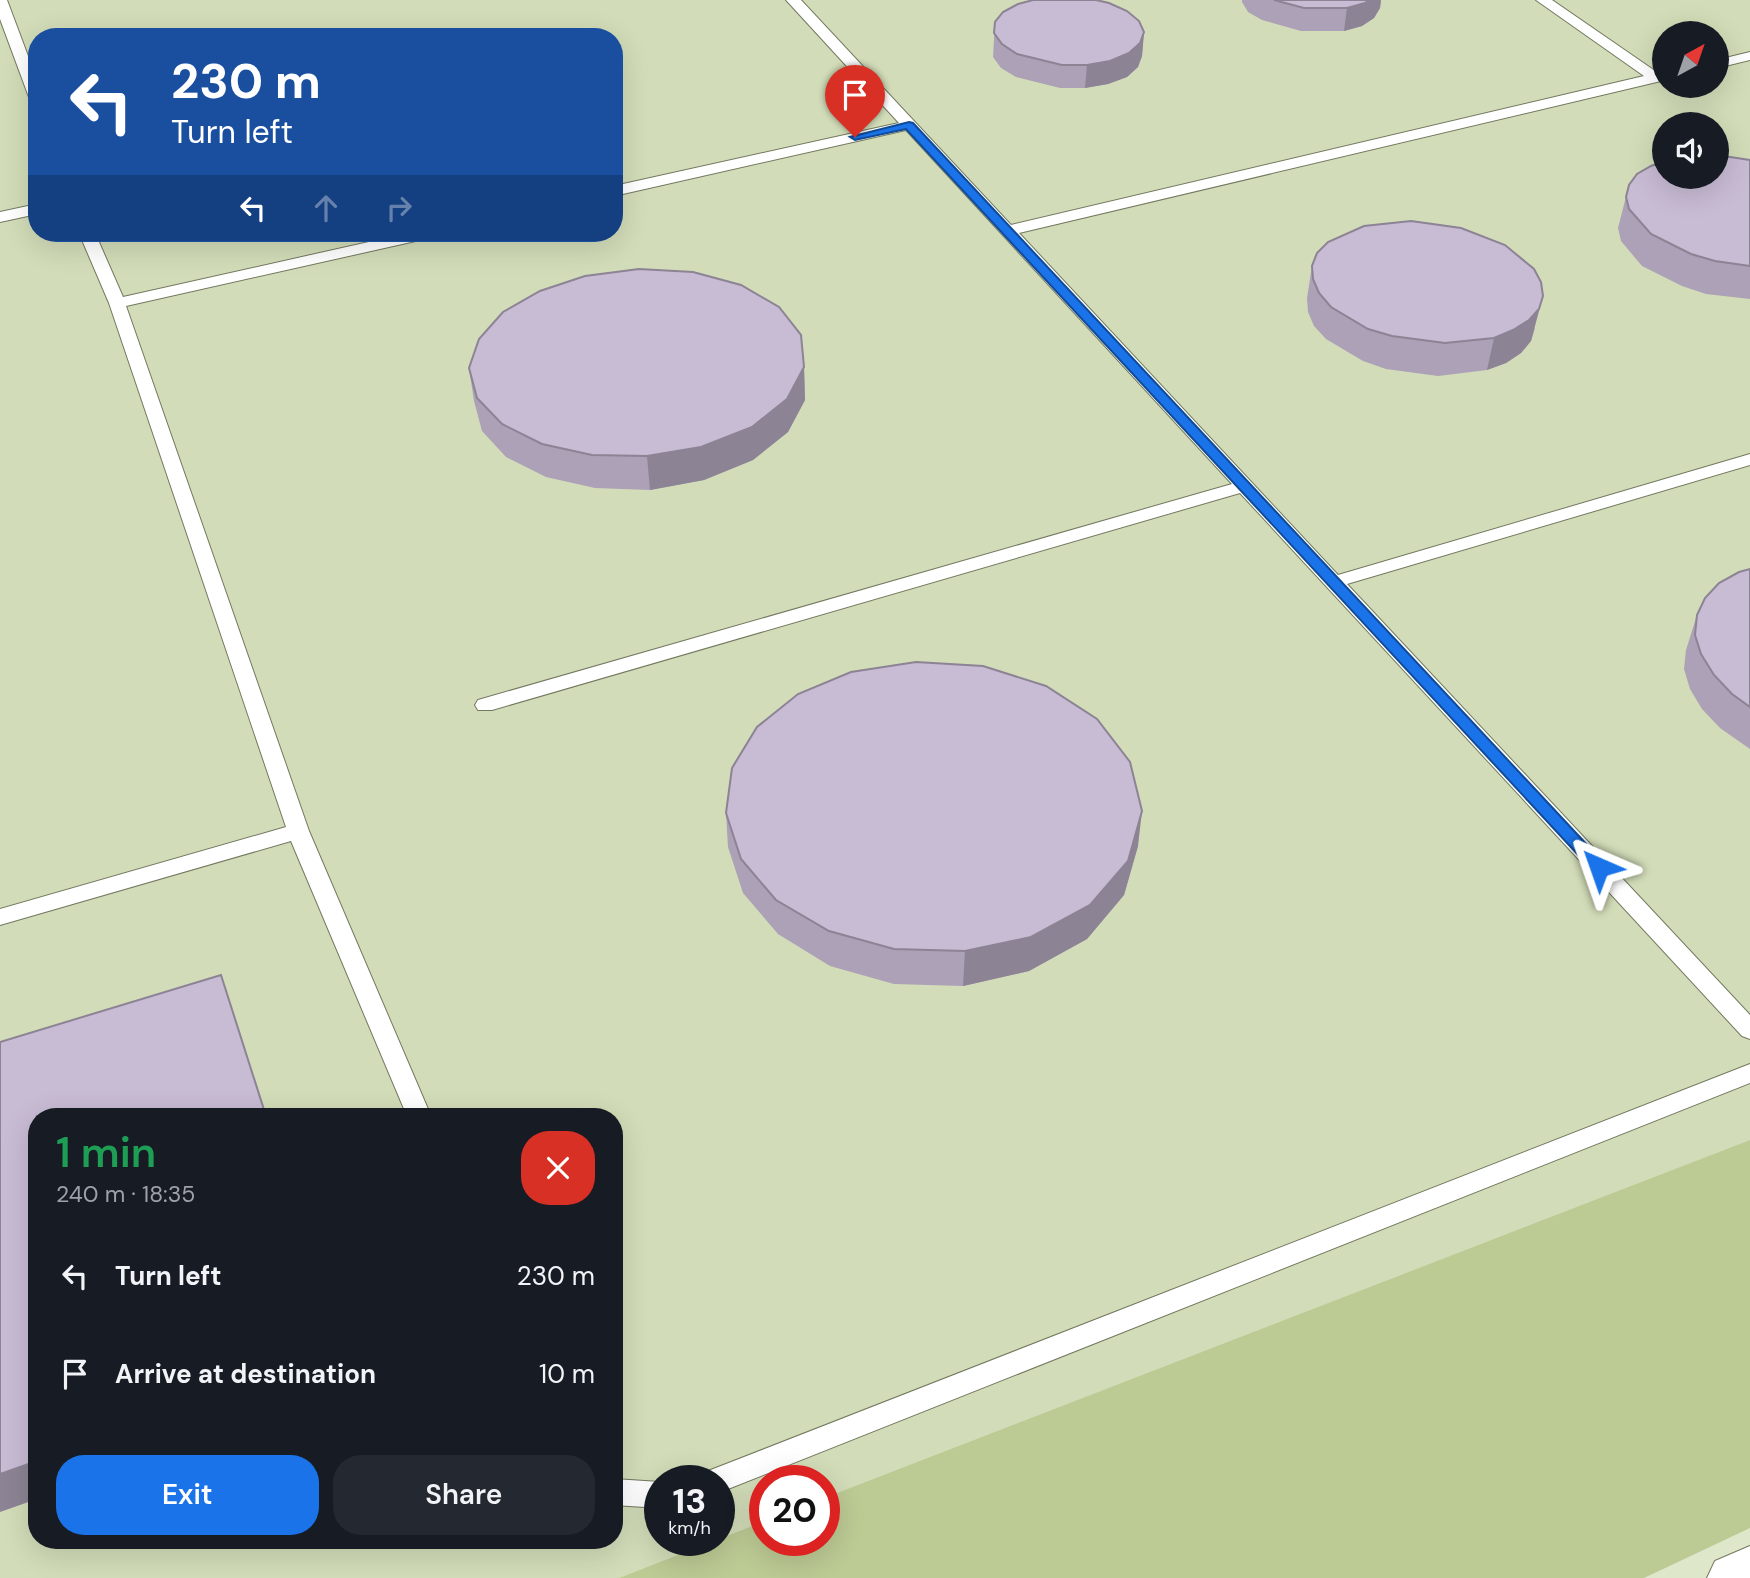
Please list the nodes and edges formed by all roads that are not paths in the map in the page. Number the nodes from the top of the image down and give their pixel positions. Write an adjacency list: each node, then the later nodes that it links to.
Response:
1 (0, 0): 7 (lane)
2 (793, 0): 9 (lane)
3 (1543, 0): 6 (lane)
4 (1750, 55): 5 (lane)
5 (1729, 61)
6 (1652, 72)
7 (28, 76)
8 (1652, 79): 13 (lane)
9 (909, 125): 10 (lane); 13 (lane)
10 (623, 189)
11 (28, 211): 12 (lane)
12 (0, 217)
13 (1008, 231): 18 (lane)
14 (91, 242): 16 (lane)
15 (389, 242): 16 (lane)
16 (117, 303): 21 (lane)
17 (1750, 459): 19 (lane)
18 (1245, 486): 19 (lane); 20 (lane)
19 (1334, 582): 23 (lane)
20 (485, 705)
21 (298, 831): 22 (lane); 25 (lane)
22 (0, 917)
23 (1750, 1030)
24 (1750, 1073): 26 (lane)
25 (416, 1108)
26 (735, 1473)
27 (623, 1493): 28 (lane)
28 (644, 1494)
29 (1750, 1570): 30 (street)
30 (1733, 1578)

